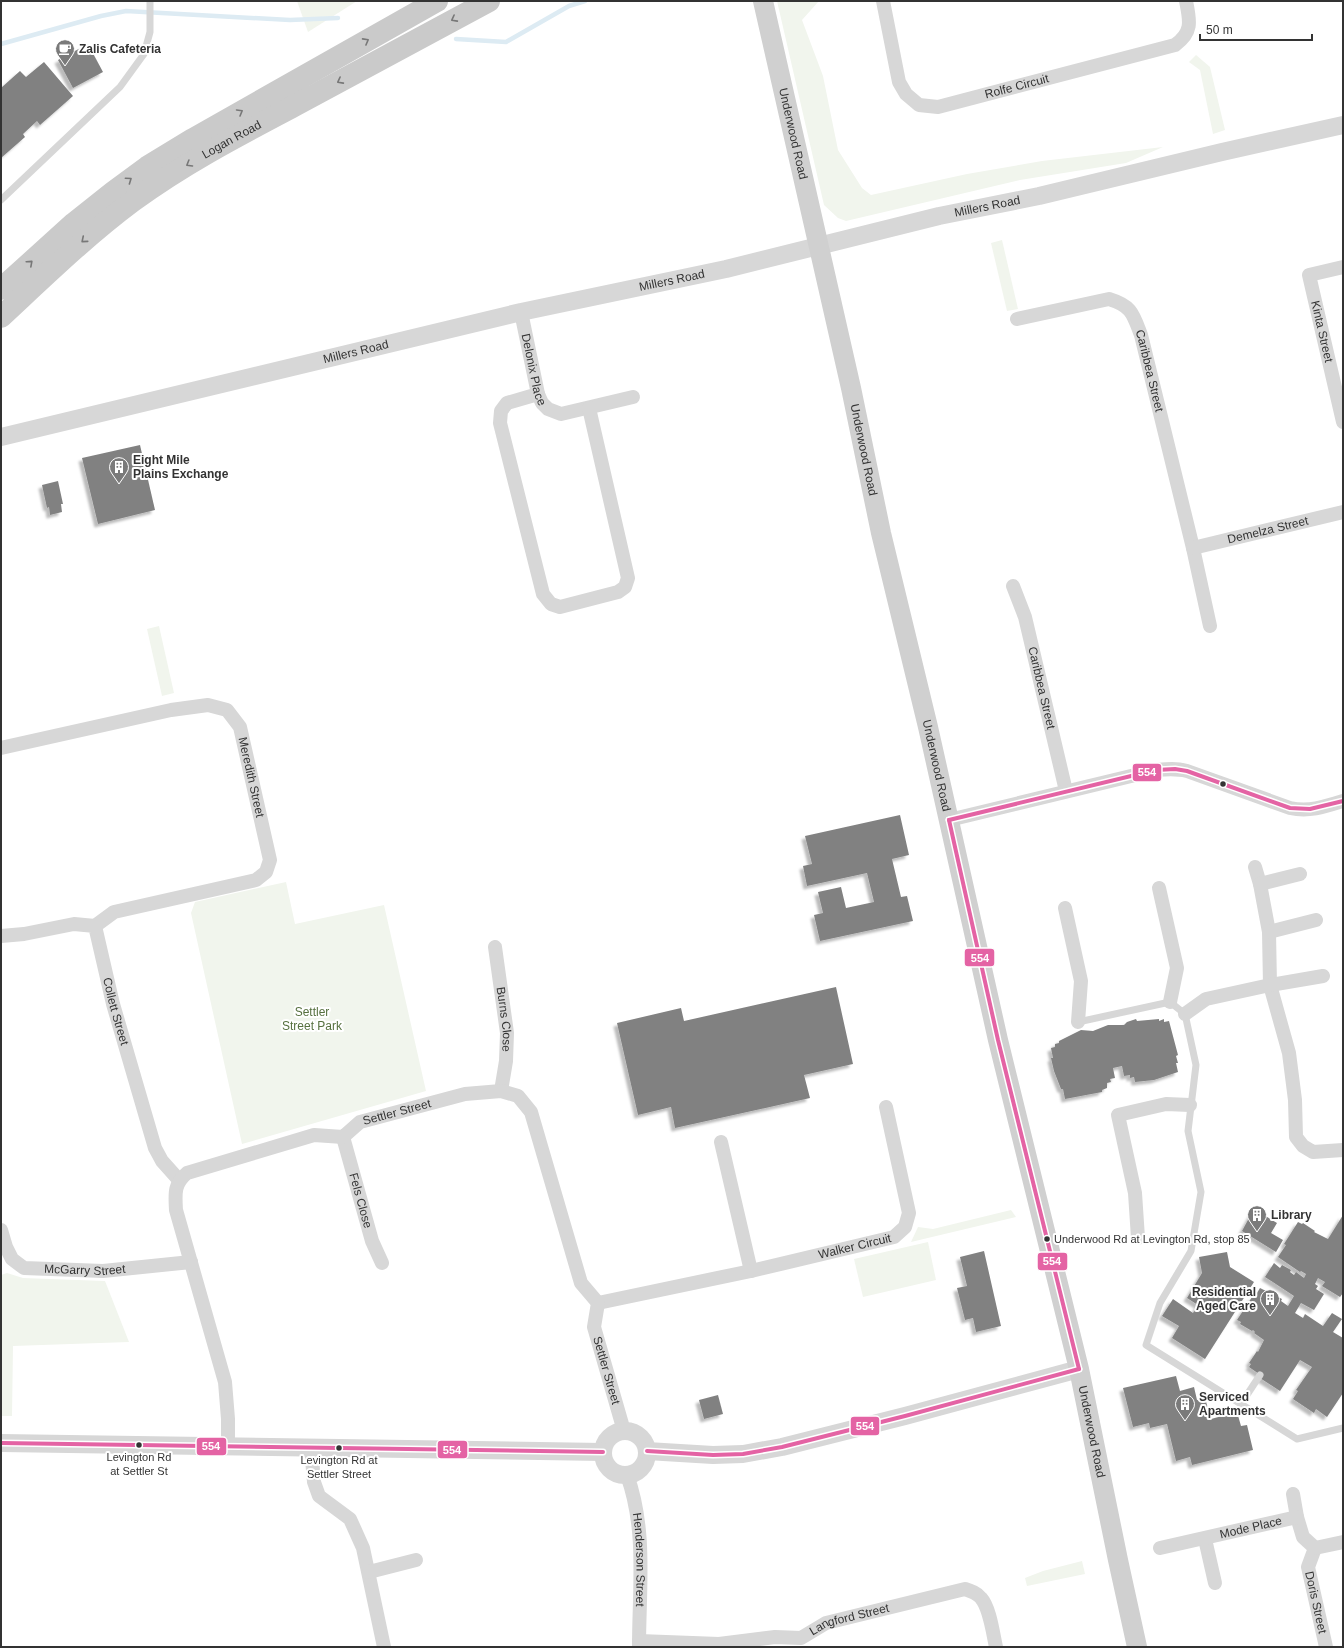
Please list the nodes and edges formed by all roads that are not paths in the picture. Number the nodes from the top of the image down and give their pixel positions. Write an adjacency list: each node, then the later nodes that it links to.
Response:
1 (150, 1): 8 (lane)
2 (437, 1): 11 (main road, Logan Road, one-way to 2)
3 (489, 1): 13 (main road, Logan Road, one-way to 13)
4 (763, 1): 9 (main road, Underwood Road)
5 (883, 1): 6 (street, Rolfe Circuit)
6 (1186, 1)
7 (1343, 126): 9 (street, Millers Road)
8 (1, 200)
9 (818, 246): 12 (street, Millers Road); 27 (main road, Underwood Road)
10 (1343, 267): 18 (street, Kinta Street)
11 (1, 289)
12 (521, 312): 15 (street, Delonix Place); 19 (street, Millers Road)
13 (1, 317)
14 (1017, 319): 21 (street, Caribbea Street)
15 (538, 394): 17 (street, Delonix Place); 17 (street)
16 (633, 397): 17 (street, Delonix Place)
17 (589, 408)
18 (1343, 422)
19 (1, 437)
20 (1343, 512): 21 (street, Demelza Street)
21 (1193, 548): 23 (street, Caribbea Street)
22 (1013, 586): 25 (street, Caribbea Street)
23 (1210, 626)
24 (1, 748): 34 (street, Meredith Street)
25 (1066, 791): 26 (street); 27 (street)
26 (1343, 801)
27 (949, 820): 56 (main road, Underwood Road)
28 (1255, 866): 30 (street)
29 (1300, 874): 30 (street)
30 (1260, 884): 35 (street)
31 (1159, 888): 40 (street)
32 (1065, 908): 42 (street)
33 (1316, 920): 35 (street)
34 (95, 926): 36 (street); 49 (street, Collett Street)
35 (1269, 932): 39 (street)
36 (1, 936)
37 (495, 947): 43 (street, Burns Close)
38 (1323, 976): 39 (street)
39 (1270, 985): 41 (street); 48 (street)
40 (1170, 1002): 41 (lane); 42 (lane)
41 (1185, 1014): 44 (lane)
42 (1078, 1022)
43 (502, 1091): 46 (street, Settler Street); 55 (street, Settler Street)
44 (1190, 1105): 51 (street); 58 (lane)
45 (886, 1107): 54 (street, Walker Circuit)
46 (344, 1137): 49 (street); 53 (street, Fels Close)
47 (721, 1142): 54 (street)
48 (1343, 1150)
49 (179, 1180): 52 (street)
50 (1, 1230): 52 (street, McGarry Street)
51 (1138, 1238)
52 (191, 1262): 62 (street)
53 (382, 1263)
54 (751, 1271): 55 (street, Walker Circuit)
55 (598, 1303): 60 (street, Settler Street)
56 (1079, 1369): 64 (street); 80 (main road, Underwood Road)
57 (1260, 1375): 58 (lane)
58 (1241, 1404): 59 (lane)
59 (1343, 1428)
60 (624, 1431): 64 (street); 65 (street)
61 (1, 1443): 62 (street)
62 (228, 1446): 63 (street)
63 (311, 1447): 65 (street); 74 (street)
64 (647, 1451): 66 (street)
65 (603, 1452): 66 (street)
66 (627, 1475): 77 (street, Henderson Street)
67 (1293, 1494): 68 (street)
68 (1297, 1517): 69 (street, Mode Place); 72 (street)
69 (1205, 1539): 71 (street, Mode Place); 75 (street, Mode Place)
70 (1343, 1542): 72 (street)
71 (1160, 1548)
72 (1315, 1548): 81 (street, Doris Street)
73 (416, 1560): 74 (street)
74 (369, 1572): 78 (street)
75 (1215, 1583)
76 (801, 1643): 77 (street, Langford Street); 79 (street, Langford Street)
77 (639, 1644)
78 (384, 1647)
79 (996, 1647)
80 (1137, 1647)
81 (1326, 1647)

